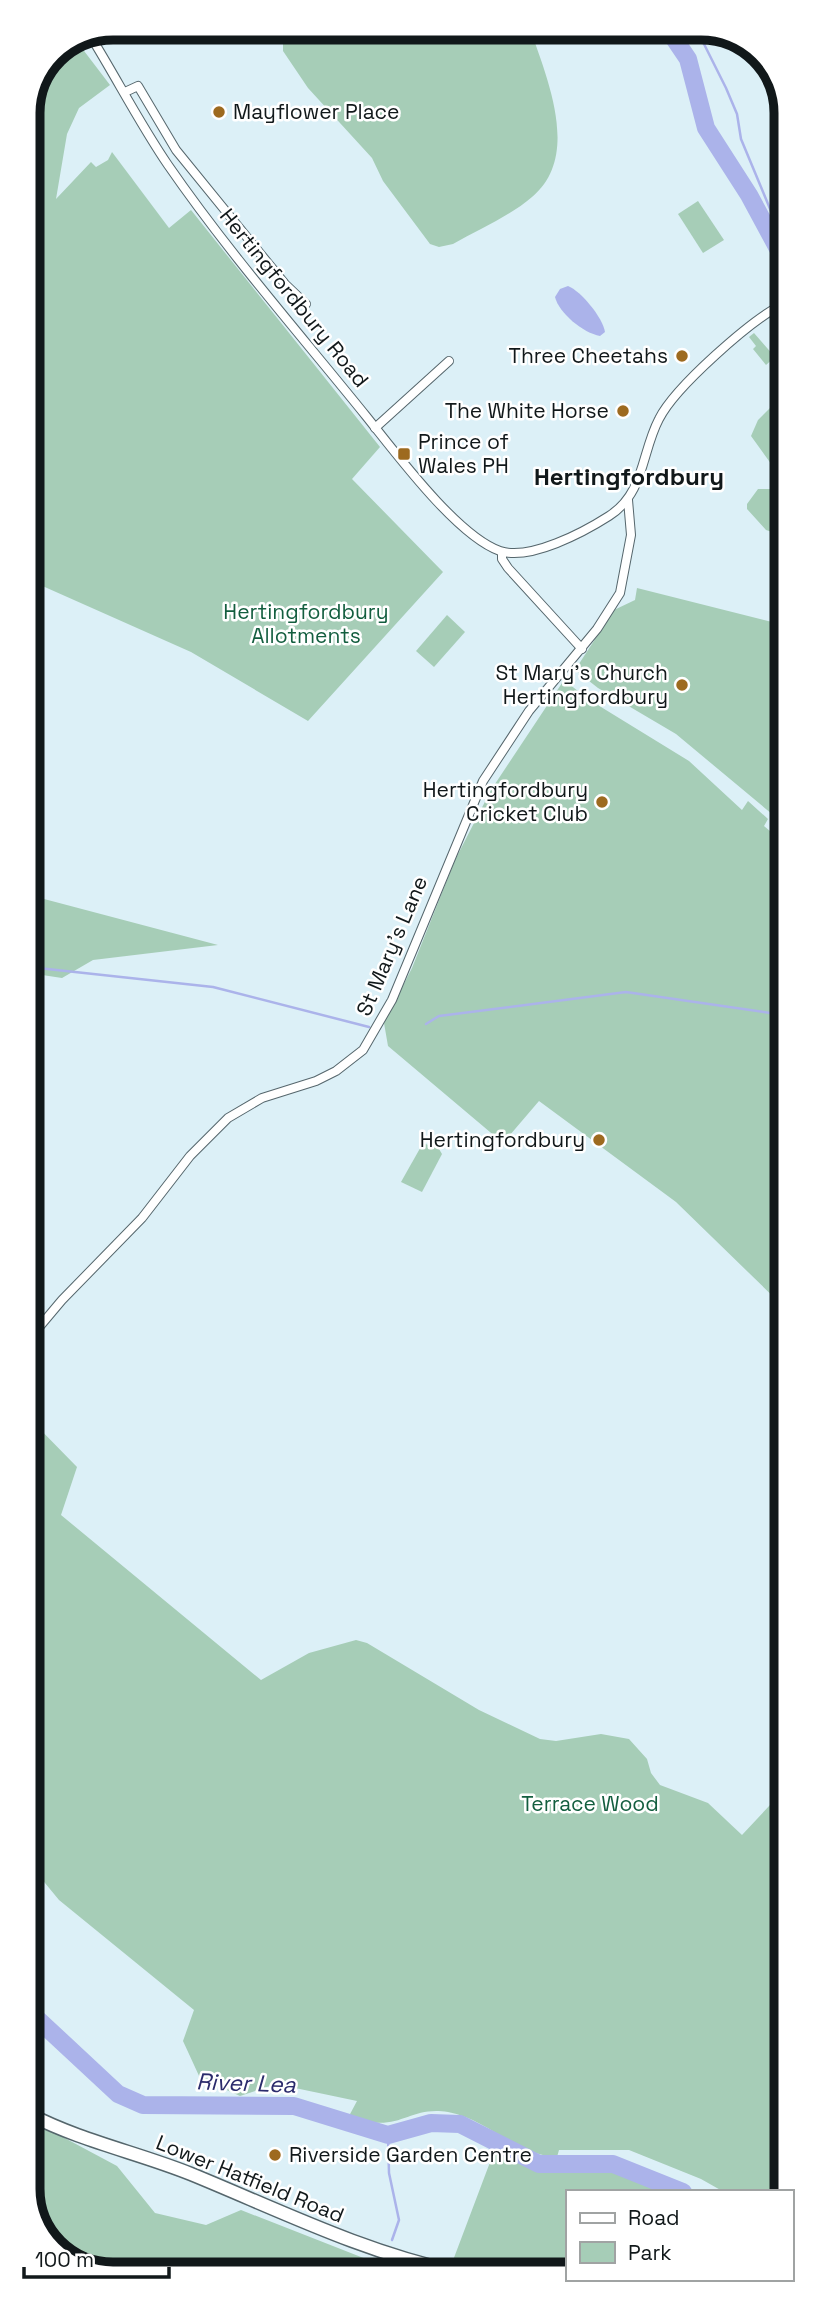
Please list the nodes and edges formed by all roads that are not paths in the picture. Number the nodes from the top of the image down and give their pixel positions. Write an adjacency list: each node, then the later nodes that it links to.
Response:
1 (95, 43): 2 (street, Hertingfordbury Road)
2 (125, 92): 3 (street); 6 (street, Hertingfordbury Road)
3 (306, 304)
4 (774, 308): 7 (street)
5 (449, 361): 6 (street)
6 (375, 428): 8 (street, Hertingfordbury Road)
7 (628, 500): 8 (street); 9 (street, St Mary's Lane)
8 (502, 552): 9 (street, Hertingfordbury Road)
9 (582, 649): 10 (street, St Mary's Lane)
10 (40, 1326)
11 (40, 2118): 12 (main road, Lower Hatfield Road)
12 (415, 2262)

